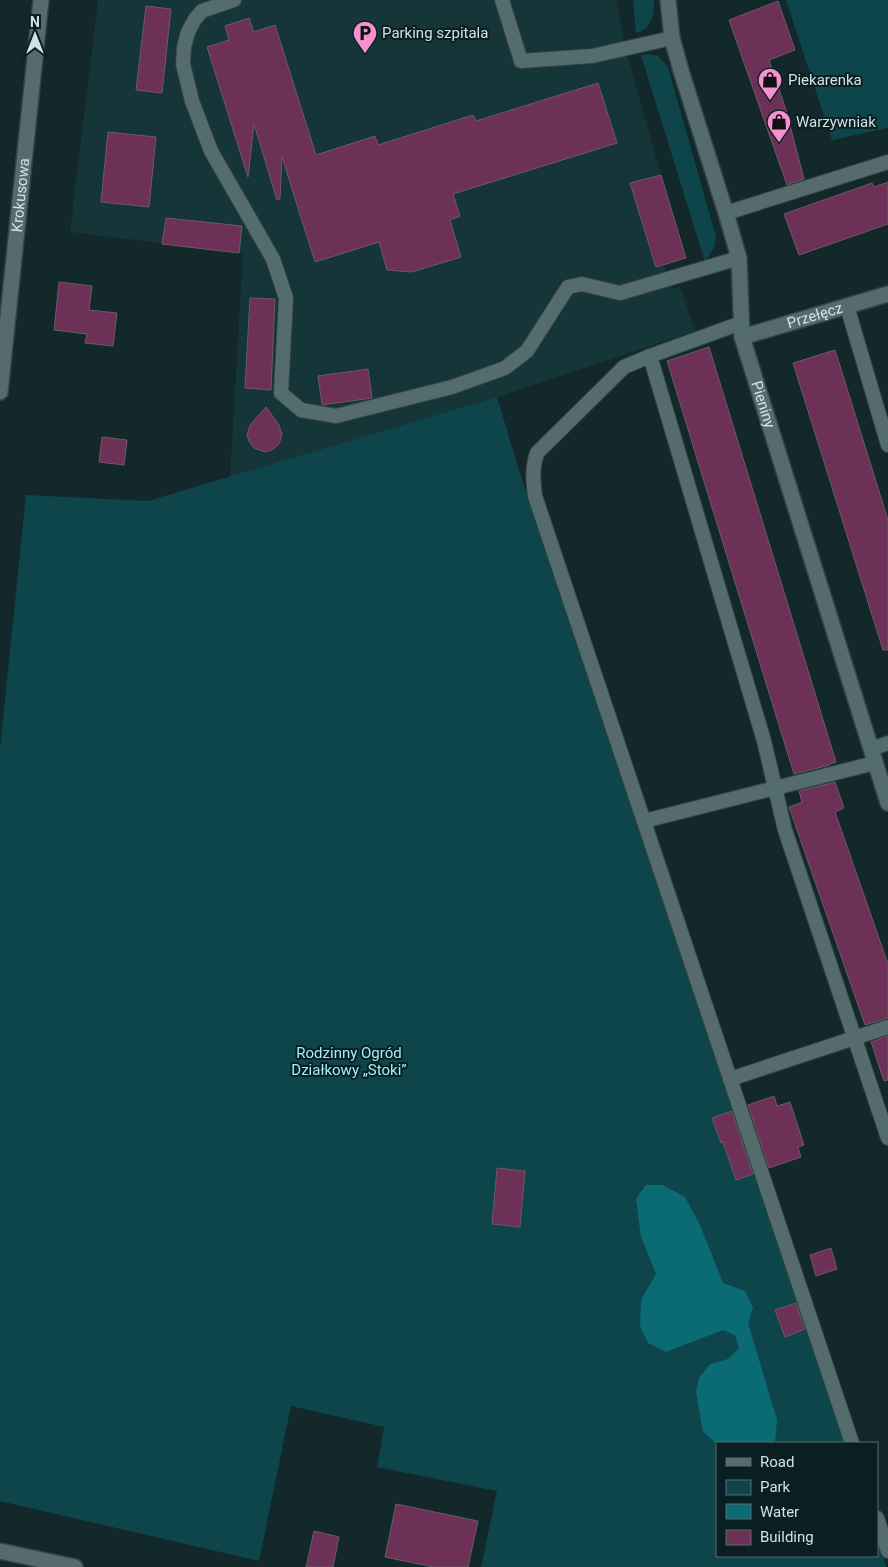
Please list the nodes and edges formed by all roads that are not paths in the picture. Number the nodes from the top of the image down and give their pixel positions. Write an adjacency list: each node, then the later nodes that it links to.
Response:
1 (41, 0): 13 (street, Krokusowa)
2 (234, 0): 8 (lane)
3 (502, 0): 5 (lane)
4 (671, 1): 5 (street, Pieniny)
5 (672, 38): 7 (street, Pieniny)
6 (888, 162): 7 (lane)
7 (726, 213): 8 (street, Pieniny)
8 (739, 258): 11 (street, Pieniny)
9 (888, 294): 10 (street, Przełęcz)
10 (847, 306): 11 (street, Przełęcz); 14 (lane)
11 (742, 330): 12 (lane); 16 (street, Pieniny)
12 (650, 356): 17 (lane); 19 (lane)
13 (0, 392)
14 (888, 445)
15 (888, 743): 16 (lane)
16 (873, 756): 17 (lane); 18 (street, Pieniny)
17 (776, 787): 19 (lane); 21 (lane)
18 (888, 803)
19 (644, 821): 22 (lane)
20 (888, 1027): 21 (lane)
21 (855, 1038): 22 (lane); 23 (lane)
22 (730, 1079): 24 (lane)
23 (888, 1138)
24 (852, 1442)
25 (878, 1521): 27 (lane)
26 (0, 1551): 28 (street)
27 (888, 1552)
28 (75, 1567)

